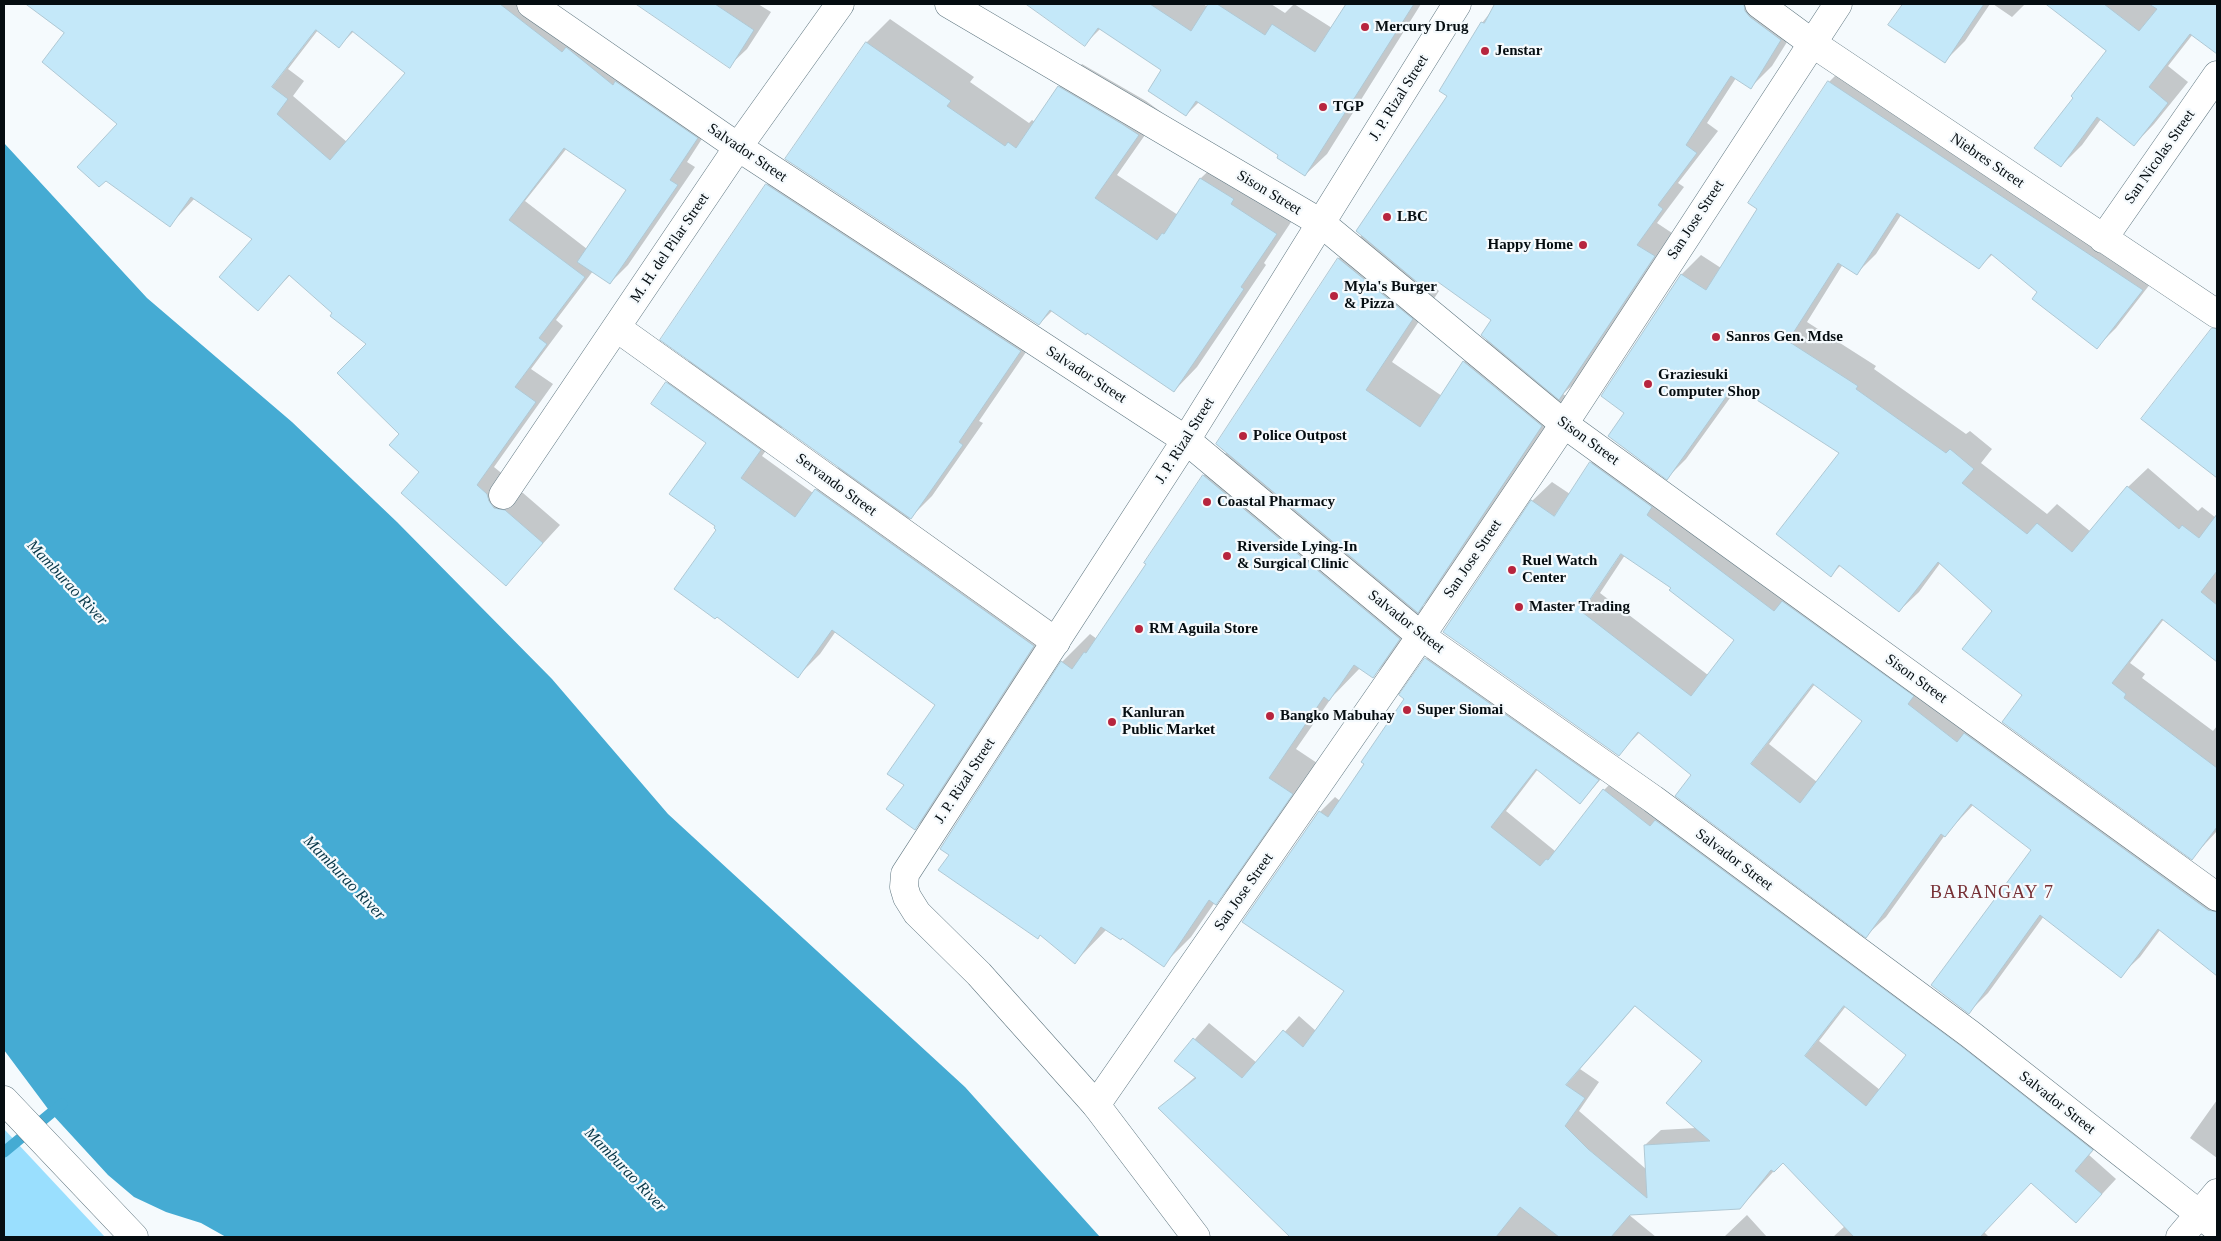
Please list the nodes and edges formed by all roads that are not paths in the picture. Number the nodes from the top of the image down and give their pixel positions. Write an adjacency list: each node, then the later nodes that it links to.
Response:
1 (531, 4): 9 (street, Salvador Street)
2 (840, 4): 9 (street, M. H. del Pilar Street)
3 (949, 4): 10 (street, Sison Street)
4 (1457, 4): 10 (street, J. P. Rizal Street)
5 (1758, 4): 7 (street, Niebres Street)
6 (1838, 4): 7 (street, San Jose Street)
7 (1812, 43): 11 (street, Niebres Street); 14 (street, San Jose Street)
8 (2217, 75): 11 (street, San Nicolas Street)
9 (738, 147): 13 (street, M. H. del Pilar Street); 15 (street, Salvador Street)
10 (1321, 223): 14 (street, Sison Street); 15 (street, J. P. Rizal Street)
11 (2103, 239): 12 (street, Niebres Street)
12 (2217, 314)
13 (617, 328): 16 (street, M. H. del Pilar Street); 18 (street, Servando Street)
14 (1564, 424): 17 (street, San Jose Street); 19 (street, Sison Street)
15 (1186, 440): 17 (street, Salvador Street); 18 (street, J. P. Rizal Street)
16 (503, 495)
17 (1421, 636): 21 (street, San Jose Street); 23 (street, Salvador Street)
18 (1056, 642): 21 (street, J. P. Rizal Street)
19 (2217, 897)
20 (4, 1100): 24 (street)
21 (1096, 1105): 25 (street)
22 (2217, 1193): 23 (street)
23 (2208, 1221): 26 (street)
24 (134, 1237)
25 (1196, 1237)
26 (2180, 1237)

